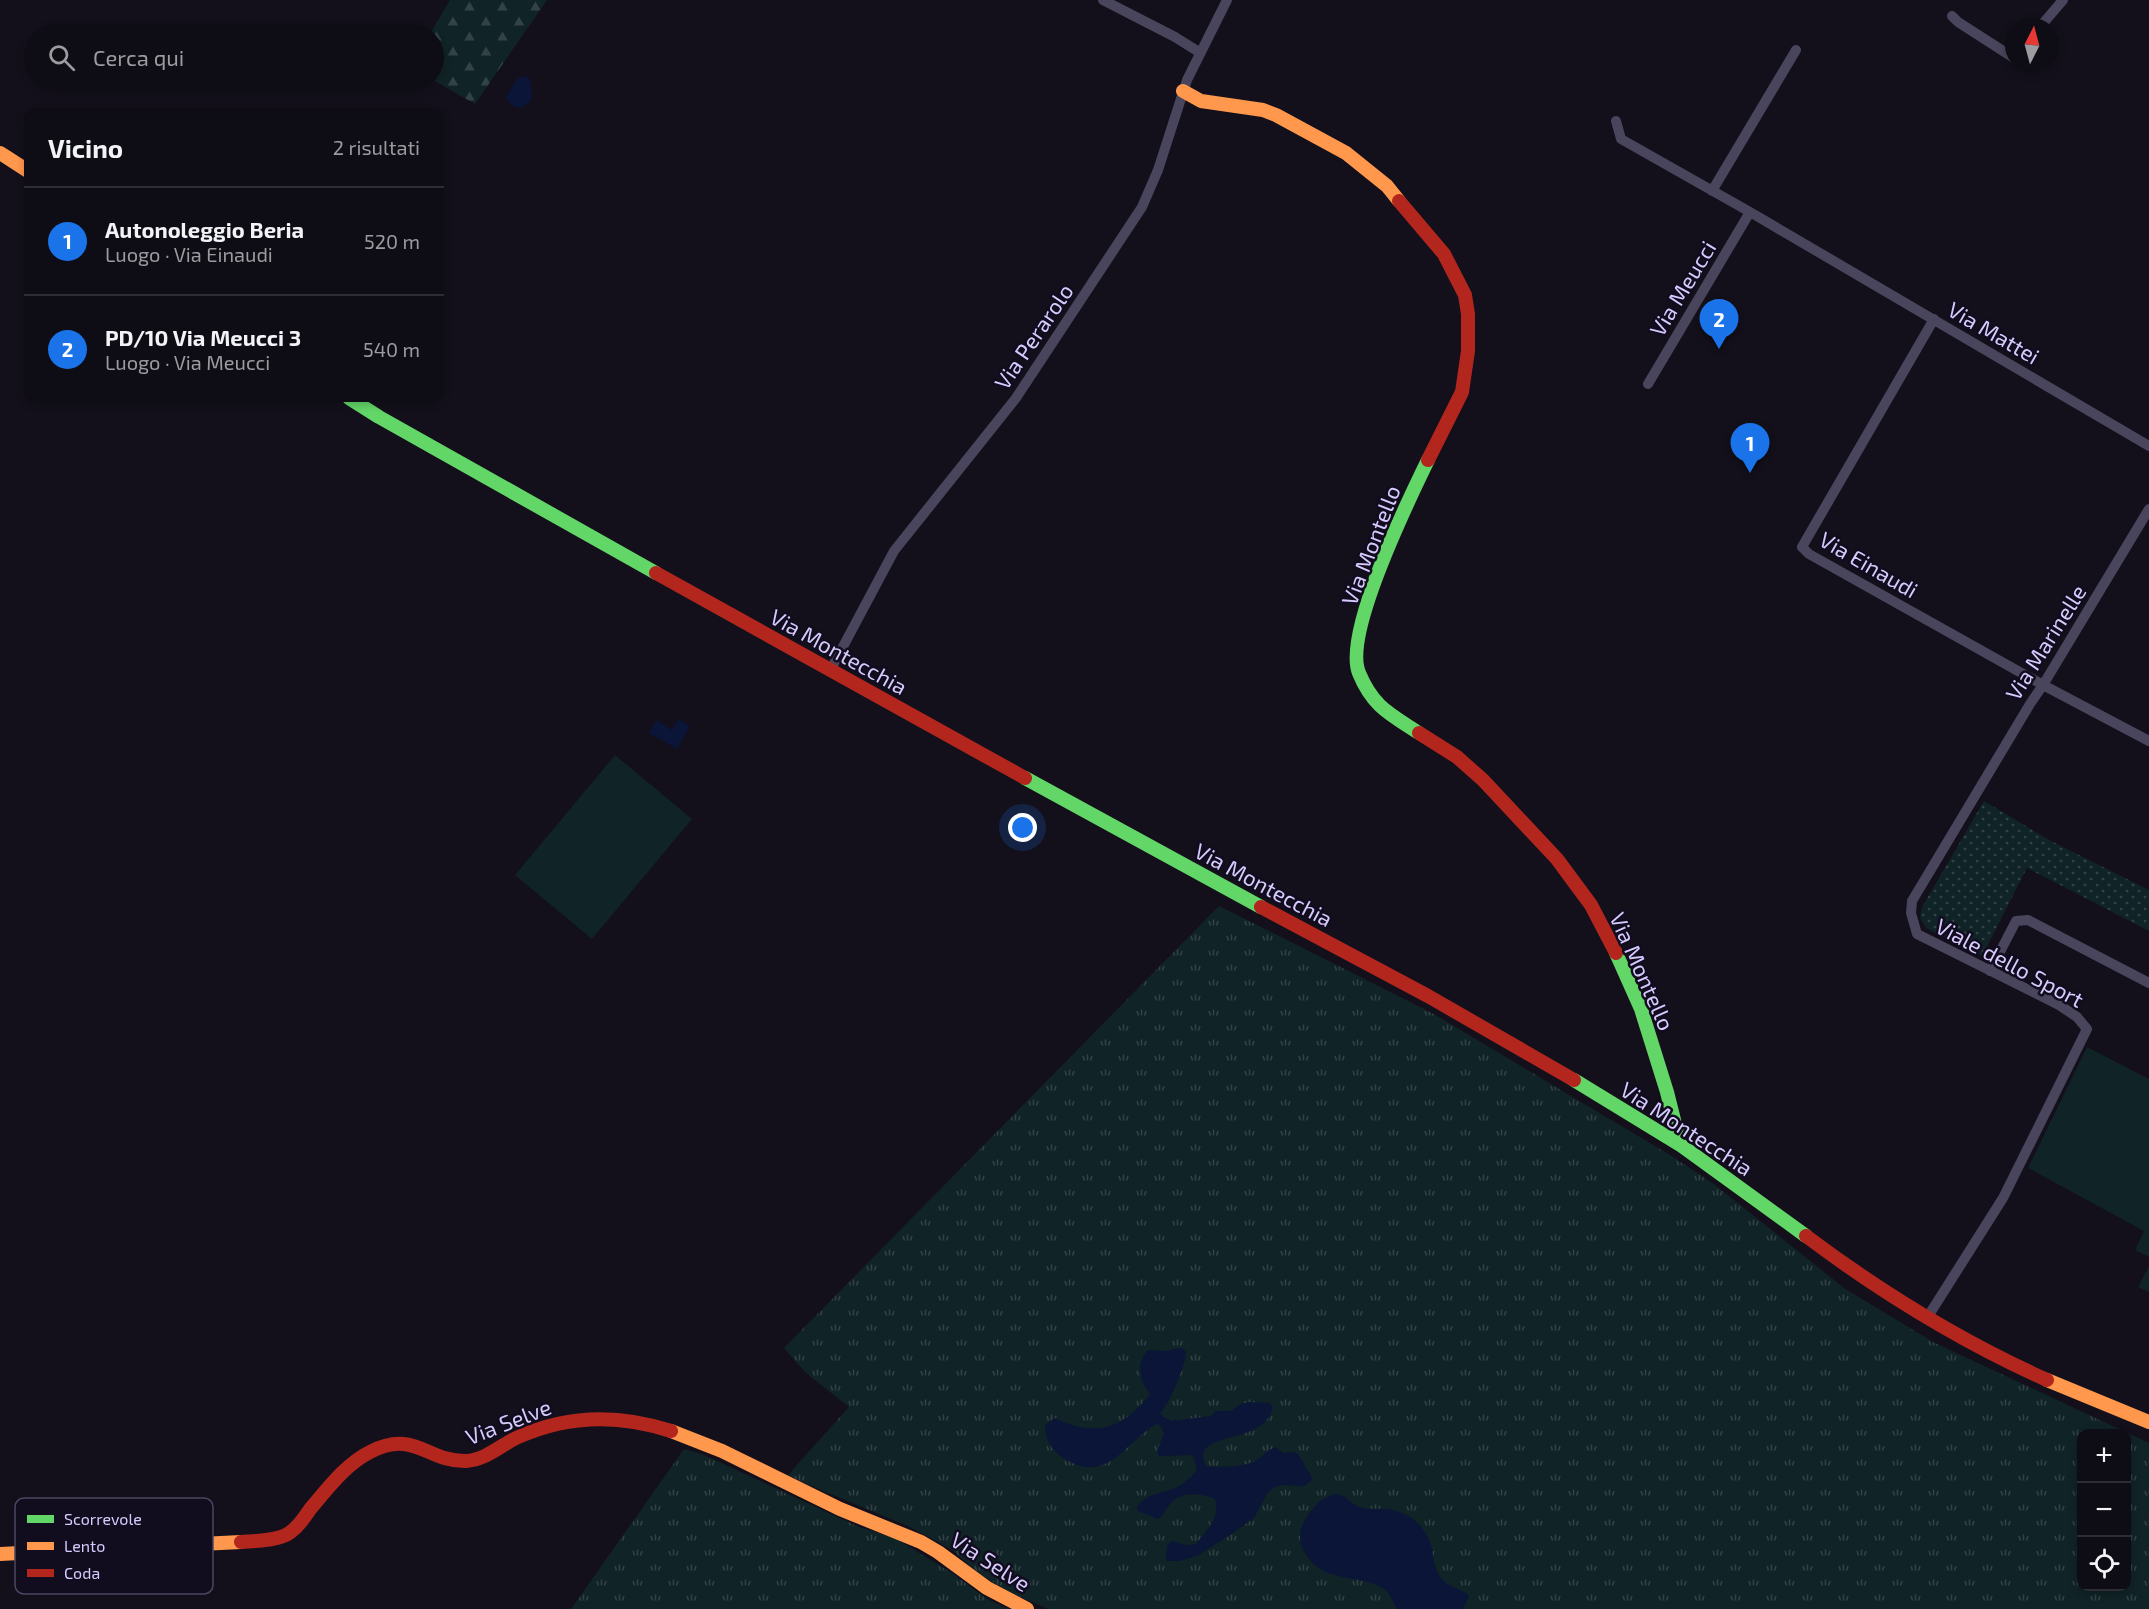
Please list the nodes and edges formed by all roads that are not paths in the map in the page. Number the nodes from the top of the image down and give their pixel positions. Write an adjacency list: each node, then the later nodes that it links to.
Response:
1 (1102, 0): 7 (street)
2 (1227, 0): 7 (street, Via Perarolo)
3 (2063, 0): 5 (street)
4 (1953, 16): 8 (street)
5 (2048, 18)
6 (1796, 50): 13 (street)
7 (1199, 52): 9 (street, Via Perarolo)
8 (2005, 52)
9 (1183, 91): 20 (street, Via Perarolo); 26 (street, Via Montello)
10 (1616, 120): 13 (street, Via Mattei)
11 (0, 153): 12 (street)
12 (24, 168)
13 (1712, 191): 14 (street, Via Mattei)
14 (1750, 212): 15 (street, Via Mattei); 16 (street, Via Meucci)
15 (1934, 319): 18 (street, Via Mattei); 21 (street, Via Einaudi)
16 (1648, 384)
17 (355, 402): 20 (street, Via Montecchia)
18 (2149, 446)
19 (2149, 509): 21 (street, Via Marinelle)
20 (830, 671): 26 (street, Via Montecchia)
21 (2043, 685): 22 (street, Via Einaudi); 23 (street, Via Marinelle)
22 (2149, 741)
23 (1974, 796): 24 (street, Viale dello Sport)
24 (1990, 971): 25 (street); 27 (street, Viale dello Sport)
25 (2149, 983)
26 (1674, 1140): 27 (street, Via Montecchia)
27 (1927, 1318): 28 (street, Via Montecchia)
28 (2149, 1422)
29 (213, 1543): 32 (street, Via Selve)
30 (15, 1553): 31 (street, Via Selve)
31 (0, 1554)
32 (1027, 1609)

